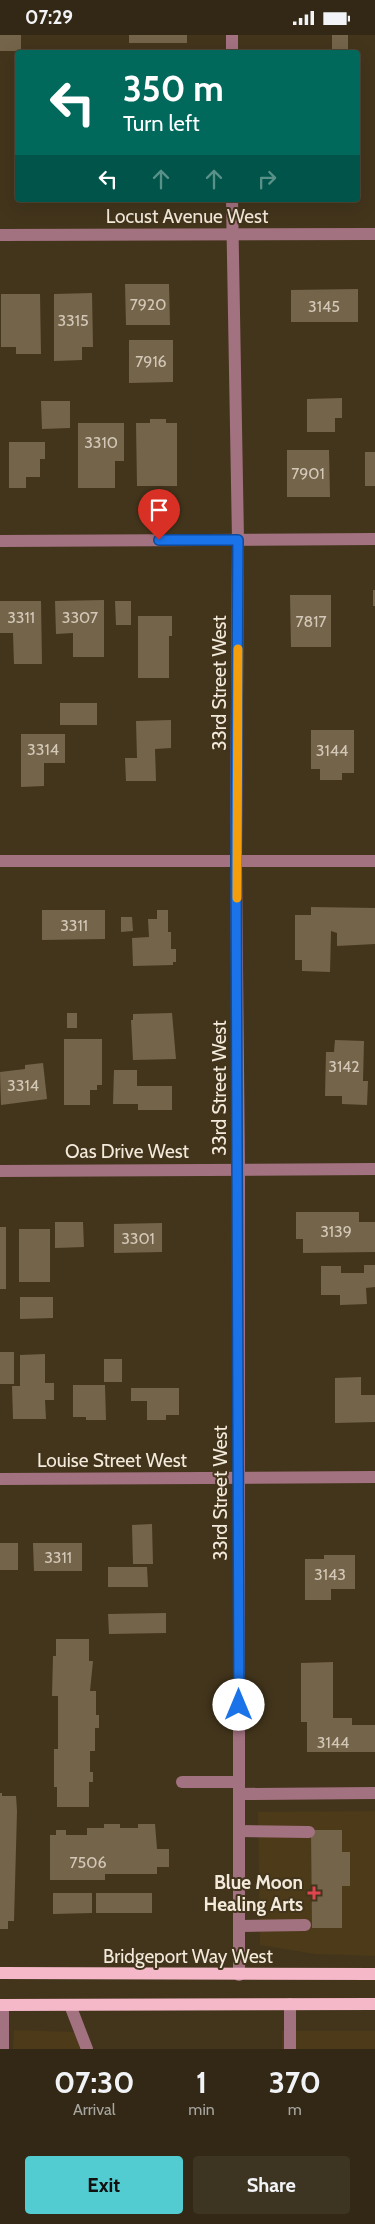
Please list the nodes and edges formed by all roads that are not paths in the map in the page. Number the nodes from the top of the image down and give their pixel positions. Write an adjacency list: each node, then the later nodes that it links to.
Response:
1 (232, 35): 2 (street)
2 (232, 50)
3 (232, 202): 4 (street, 33rd Street West)
4 (232, 234): 5 (street, Locust Avenue West); 6 (street, Locust Avenue West); 8 (street, 33rd Street West)
5 (375, 234)
6 (0, 235)
7 (375, 539): 8 (street)
8 (238, 540): 9 (street); 12 (street, 33rd Street West)
9 (0, 541)
10 (0, 861): 12 (street)
11 (375, 861): 12 (street)
12 (236, 862): 13 (street, 33rd Street West)
13 (239, 1169): 14 (street, Oas Drive West); 15 (street, Oas Drive West); 18 (street, 33rd Street West)
14 (375, 1169)
15 (0, 1171)
16 (375, 1477): 18 (street, Louise Street West)
17 (0, 1479): 18 (street, Louise Street West)
18 (239, 1479): 20 (street, 33rd Street West)
19 (182, 1782): 20 (street)
20 (239, 1788): 21 (street); 22 (street, 33rd Street West)
21 (375, 1793)
22 (239, 1831): 23 (street); 25 (street, 33rd Street West)
23 (309, 1832)
24 (306, 1925): 25 (street)
25 (238, 1926): 28 (street, 33rd Street West)
26 (0, 1973): 28 (main road, Bridgeport Way West)
27 (375, 1974): 28 (main road, Bridgeport Way West)
28 (238, 1975)
29 (290, 2004): 30 (main road); 32 (main road); 35 (street)
30 (375, 2004)
31 (2, 2005): 32 (main road); 33 (street)
32 (70, 2005): 34 (street)
33 (3, 2049)
34 (87, 2049)
35 (290, 2049)

